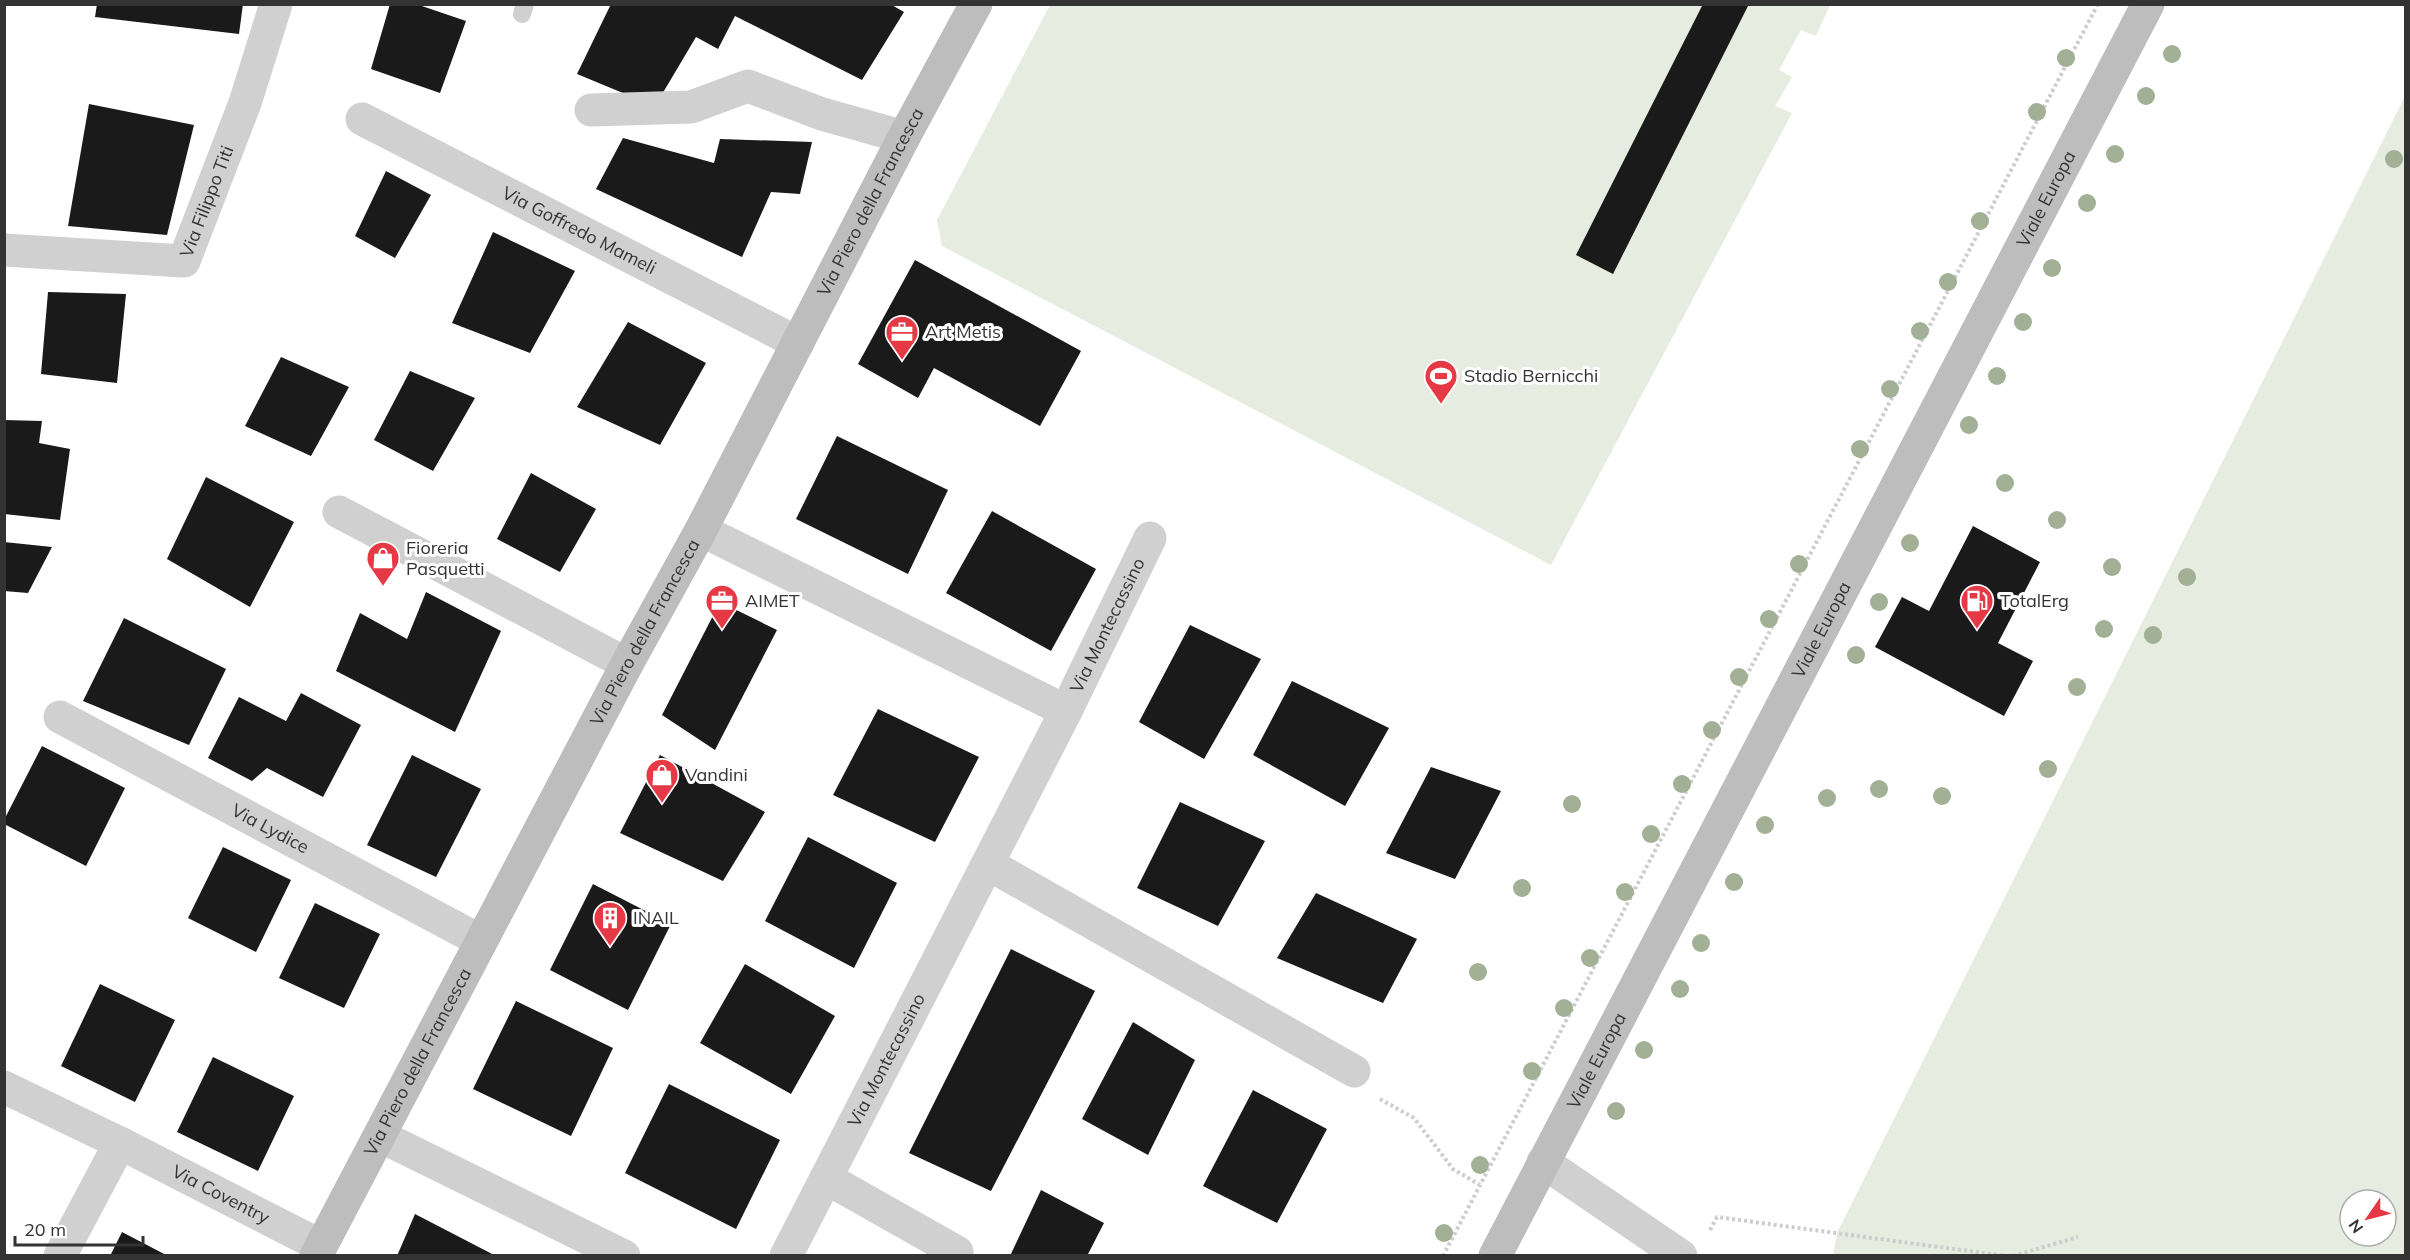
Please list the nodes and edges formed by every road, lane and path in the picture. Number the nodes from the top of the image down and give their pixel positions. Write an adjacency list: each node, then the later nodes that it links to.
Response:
1 (276, 4): 8 (street, Via Filippo Titi)
2 (2098, 4): 24 (path)
3 (2148, 4): 22 (main road, Viale Europa)
4 (975, 7): 7 (main road, Via Piero della Francesca)
5 (591, 110): 7 (street)
6 (362, 119): 9 (street, Via Goffredo Mameli)
7 (904, 137): 9 (main road, Via Piero della Francesca)
8 (4, 250)
9 (798, 343): 11 (main road, Via Piero della Francesca)
10 (339, 512): 13 (street)
11 (701, 530): 13 (main road, Via Piero della Francesca); 14 (street, Via Montecassino)
12 (1150, 538): 14 (street, Via Montecassino)
13 (627, 664): 17 (main road, Via Piero della Francesca)
14 (1066, 711): 16 (street, Via Montecassino)
15 (60, 717): 17 (street, Via Lydice)
16 (988, 864): 18 (street); 23 (street, Via Montecassino)
17 (481, 941): 20 (main road, Via Piero della Francesca)
18 (1354, 1071): 24 (path)
19 (4, 1087): 21 (street, Via Coventry)
20 (380, 1136): 27 (main road, Via Piero della Francesca); 29 (street)
21 (120, 1143): 27 (street, Via Coventry); 28 (street)
22 (1543, 1162): 33 (main road, Viale Europa); 34 (street)
23 (826, 1178): 30 (street, Via Montecassino); 31 (street)
24 (1480, 1185): 32 (path)
25 (1708, 1236): 35 (path)
26 (2078, 1237): 36 (path)
27 (319, 1251)
28 (60, 1256)
29 (624, 1256)
30 (786, 1256)
31 (955, 1256)
32 (1443, 1256)
33 (1495, 1256)
34 (1681, 1256)
35 (2006, 1256)
36 (2013, 1256)

